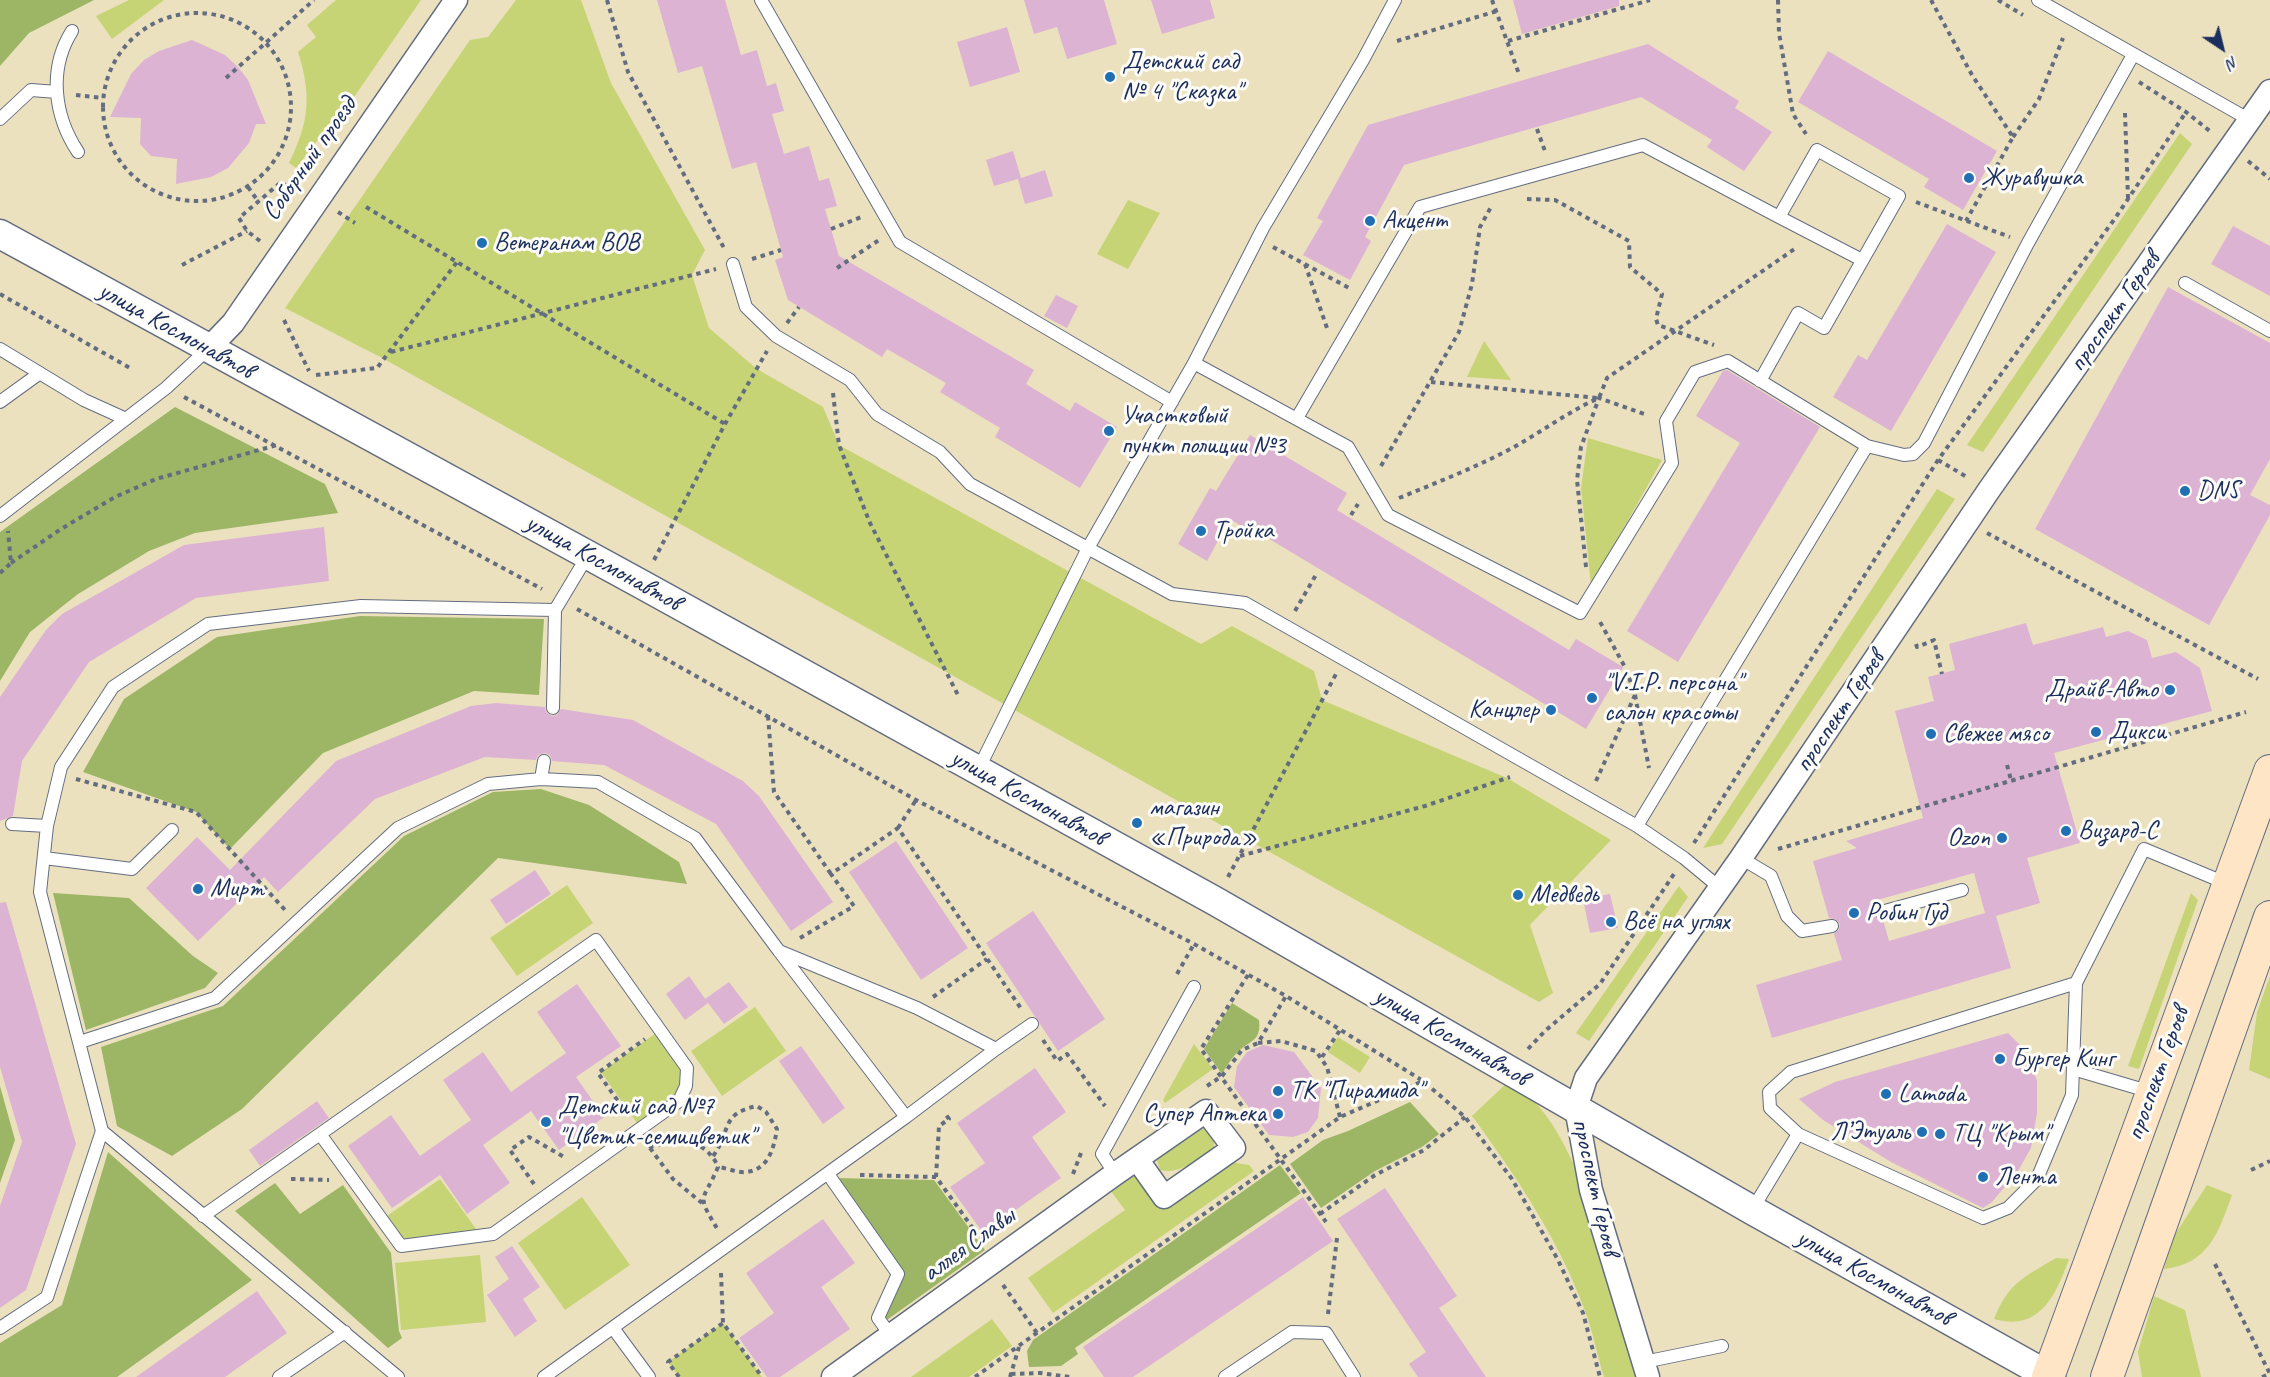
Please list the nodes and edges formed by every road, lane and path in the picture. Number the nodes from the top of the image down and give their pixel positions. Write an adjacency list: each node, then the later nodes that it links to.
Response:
1 (314, 0): 15 (path)
2 (456, 0): 68 (street, Соборный проезд)
3 (607, 0): 55 (path)
4 (761, 0): 40 (lane)
5 (1395, 0): 72 (lane)
6 (1492, 0): 11 (path)
7 (1650, 0): 14 (path)
8 (1778, 0): 29 (path)
9 (1931, 0): 28 (path)
10 (2038, 0): 17 (lane)
11 (1497, 11): 14 (path); 16 (path)
12 (72, 31): 22 (lane)
13 (2063, 38): 28 (path)
14 (1508, 41): 18 (path)
15 (266, 42): 19 (path); 32 (path); 32 (path)
16 (1392, 42)
17 (2133, 55): 26 (lane); 48 (lane)
18 (1519, 74)
19 (226, 78)
20 (2138, 82): 24 (path)
21 (2270, 91): 26 (street, проспект Героев)
22 (57, 92): 25 (lane); 30 (lane)
23 (2125, 110): 35 (path)
24 (2186, 112): 27 (path); 35 (path)
25 (0, 119)
26 (2250, 120): 90 (street, проспект Героев)
27 (2208, 130)
28 (2013, 137): 42 (path)
29 (1817, 150): 33 (lane); 41 (lane)
30 (78, 153)
31 (287, 185): 37 (path)
32 (248, 187): 37 (path)
33 (1899, 196): 42 (path); 53 (lane)
34 (1522, 198): 65 (path)
35 (2128, 198): 88 (path)
36 (1496, 199): 77 (path)
37 (258, 201): 46 (path)
38 (329, 206): 43 (path)
39 (366, 207): 54 (path)
40 (881, 208): 44 (path); 45 (lane)
41 (1779, 217): 53 (lane); 61 (lane)
42 (1966, 221): 48 (path)
43 (355, 223)
44 (831, 229)
45 (893, 230): 58 (path); 81 (lane)
46 (247, 231): 49 (path); 57 (path)
47 (0, 234): 68 (street, улица Космонавтов)
48 (2028, 243): 87 (lane)
49 (265, 245)
50 (1270, 245): 56 (path)
51 (781, 250): 55 (path)
52 (1784, 256): 65 (path)
53 (1862, 260): 76 (lane)
54 (457, 262): 62 (path); 69 (path)
55 (733, 264): 62 (path); 66 (lane)
56 (1305, 264): 61 (path); 70 (path)
57 (182, 265)
58 (837, 268)
59 (2185, 283): 64 (lane)
60 (0, 294): 73 (path)
61 (1367, 297): 70 (lane)
62 (544, 314): 69 (path); 85 (path)
63 (284, 320): 69 (path)
64 (2270, 331)
65 (1674, 332): 71 (path); 79 (path)
66 (776, 336): 74 (lane); 85 (path)
67 (0, 349): 75 (lane)
68 (208, 349): 83 (lane); 95 (street, улица Космонавтов)
69 (391, 352)
70 (1335, 352): 82 (lane)
71 (1728, 361): 76 (lane); 84 (lane)
72 (1194, 363): 81 (lane); 82 (lane)
73 (130, 368)
74 (830, 368): 94 (lane); 109 (path)
75 (40, 373): 80 (lane); 83 (lane)
76 (1760, 381): 87 (lane)
77 (1431, 382): 79 (path); 89 (path)
78 (183, 397): 86 (path)
79 (1599, 398): 84 (path); 91 (path); 100 (path)
80 (0, 402)
81 (1172, 402): 94 (lane)
82 (1296, 418): 89 (lane)
83 (126, 419): 92 (lane)
84 (1665, 421): 100 (lane)
85 (725, 424): 96 (path)
86 (277, 445): 97 (path); 101 (path)
87 (1867, 446): 120 (lane)
88 (1938, 460): 90 (path); 131 (path)
89 (1370, 485): 91 (lane)
90 (1989, 490): 102 (street, проспект Героев)
91 (1382, 506): 100 (lane)
92 (3, 514): 97 (path)
93 (1994, 524): 107 (path)
94 (1088, 548): 103 (lane); 115 (lane)
95 (588, 555): 101 (lane); 115 (street, улица Космонавтов)
96 (654, 560)
97 (11, 563): 98 (path)
98 (0, 573)
99 (1317, 573): 103 (path)
100 (1588, 599)
101 (559, 606): 110 (lane); 112 (path); 124 (lane)
102 (1907, 612): 105 (path); 132 (street, проспект Героев)
103 (1286, 627): 121 (lane)
104 (1610, 642): 108 (path)
105 (1942, 674)
106 (1335, 675): 129 (path)
107 (2258, 679)
108 (1635, 694): 120 (path); 121 (path)
109 (959, 697)
110 (553, 708)
111 (2246, 712): 119 (path)
112 (768, 717): 122 (path); 134 (path)
113 (544, 760): 118 (lane)
114 (2007, 765): 119 (path)
115 (978, 770): 160 (street, улица Космонавтов)
116 (2270, 771): 136 (main road, проспект Героев)
117 (1507, 778): 129 (path)
118 (541, 779): 142 (lane); 150 (lane)
119 (2011, 780): 128 (path)
120 (1654, 797): 125 (lane)
121 (1588, 798): 125 (lane)
122 (916, 800): 126 (path); 144 (path)
123 (12, 824): 124 (lane)
124 (47, 826): 130 (lane)
125 (1637, 826): 131 (lane)
126 (898, 828): 134 (path); 143 (path)
127 (172, 831): 130 (lane)
128 (1780, 847)
129 (1240, 856): 135 (path)
130 (44, 858): 150 (lane)
131 (1684, 858): 137 (lane)
132 (1742, 858): 137 (street, проспект Героев); 141 (lane)
133 (1675, 871): 153 (path)
134 (831, 874): 142 (path)
135 (1225, 883)
136 (2228, 884): 145 (lane); 157 (main road, проспект Героев)
137 (1719, 887): 160 (street, проспект Героев)
138 (1962, 890): 139 (lane)
139 (1881, 912)
140 (2270, 917): 216 (main road, проспект Героев)
141 (1832, 926)
142 (779, 951): 147 (lane); 161 (lane)
143 (987, 959): 147 (path); 148 (path)
144 (1248, 975): 149 (path); 169 (path)
145 (2076, 983): 155 (lane); 166 (lane)
146 (1194, 987): 176 (lane)
147 (917, 1008): 152 (lane)
148 (1032, 1024): 152 (lane); 159 (path)
149 (1340, 1029): 154 (path); 156 (path)
150 (80, 1042): 164 (lane)
151 (1258, 1043): 154 (path)
152 (996, 1049): 158 (lane)
153 (1525, 1052)
154 (1322, 1057): 162 (path)
155 (2073, 1069): 157 (lane); 166 (lane)
156 (1423, 1081): 162 (path); 163 (path)
157 (2152, 1092): 203 (main road, проспект Героев)
158 (933, 1097): 161 (lane); 177 (path)
159 (1105, 1106)
160 (1576, 1108): 182 (street, улица Космонавтов); 200 (street, проспект Героев)
161 (906, 1117): 175 (lane)
162 (1340, 1117): 169 (path)
163 (1465, 1117): 183 (path); 215 (path)
164 (102, 1131): 184 (lane); 192 (lane)
165 (320, 1134): 173 (lane); 178 (lane); 179 (lane)
166 (1798, 1134): 182 (lane)
167 (650, 1148): 181 (path)
168 (712, 1156): 172 (path)
169 (1282, 1158): 183 (path); 195 (path)
170 (1137, 1159): 176 (street, аллея Славы)
171 (2270, 1161): 174 (path)
172 (718, 1167)
173 (585, 1168): 180 (lane); 180 (path)
174 (2251, 1170)
175 (828, 1174): 177 (path); 188 (lane); 197 (lane)
176 (1115, 1174): 197 (street, аллея Славы)
177 (936, 1177): 187 (path)
178 (257, 1178): 179 (path); 184 (lane)
179 (354, 1181): 180 (lane)
180 (544, 1197)
181 (702, 1203)
182 (1752, 1210): 203 (street, улица Космонавтов)
183 (1320, 1214): 185 (path)
184 (203, 1216): 194 (lane)
185 (1326, 1222)
186 (1337, 1238): 196 (path)
187 (983, 1243)
188 (721, 1250): 191 (path); 193 (lane)
189 (2215, 1264): 201 (path)
190 (1010, 1295): 195 (path)
191 (723, 1323): 208 (path); 209 (path)
192 (0, 1328)
193 (613, 1328): 206 (lane); 207 (lane)
194 (345, 1332): 204 (lane); 205 (lane)
195 (1037, 1333): 198 (path)
196 (1326, 1333): 213 (lane); 214 (lane)
197 (891, 1336): 210 (street, аллея Славы)
198 (1019, 1346): 202 (path); 211 (path)
199 (1722, 1346): 200 (lane)
200 (1646, 1369)
201 (2270, 1374): 217 (path)
202 (1010, 1375): 212 (path)
203 (2049, 1376)
204 (279, 1377)
205 (398, 1377)
206 (544, 1377)
207 (649, 1377)
208 (679, 1377)
209 (762, 1377)
210 (833, 1377)
211 (975, 1377)
212 (1070, 1377)
213 (1225, 1377)
214 (1354, 1377)
215 (1600, 1377)
216 (2107, 1377)
217 (2262, 1377)

